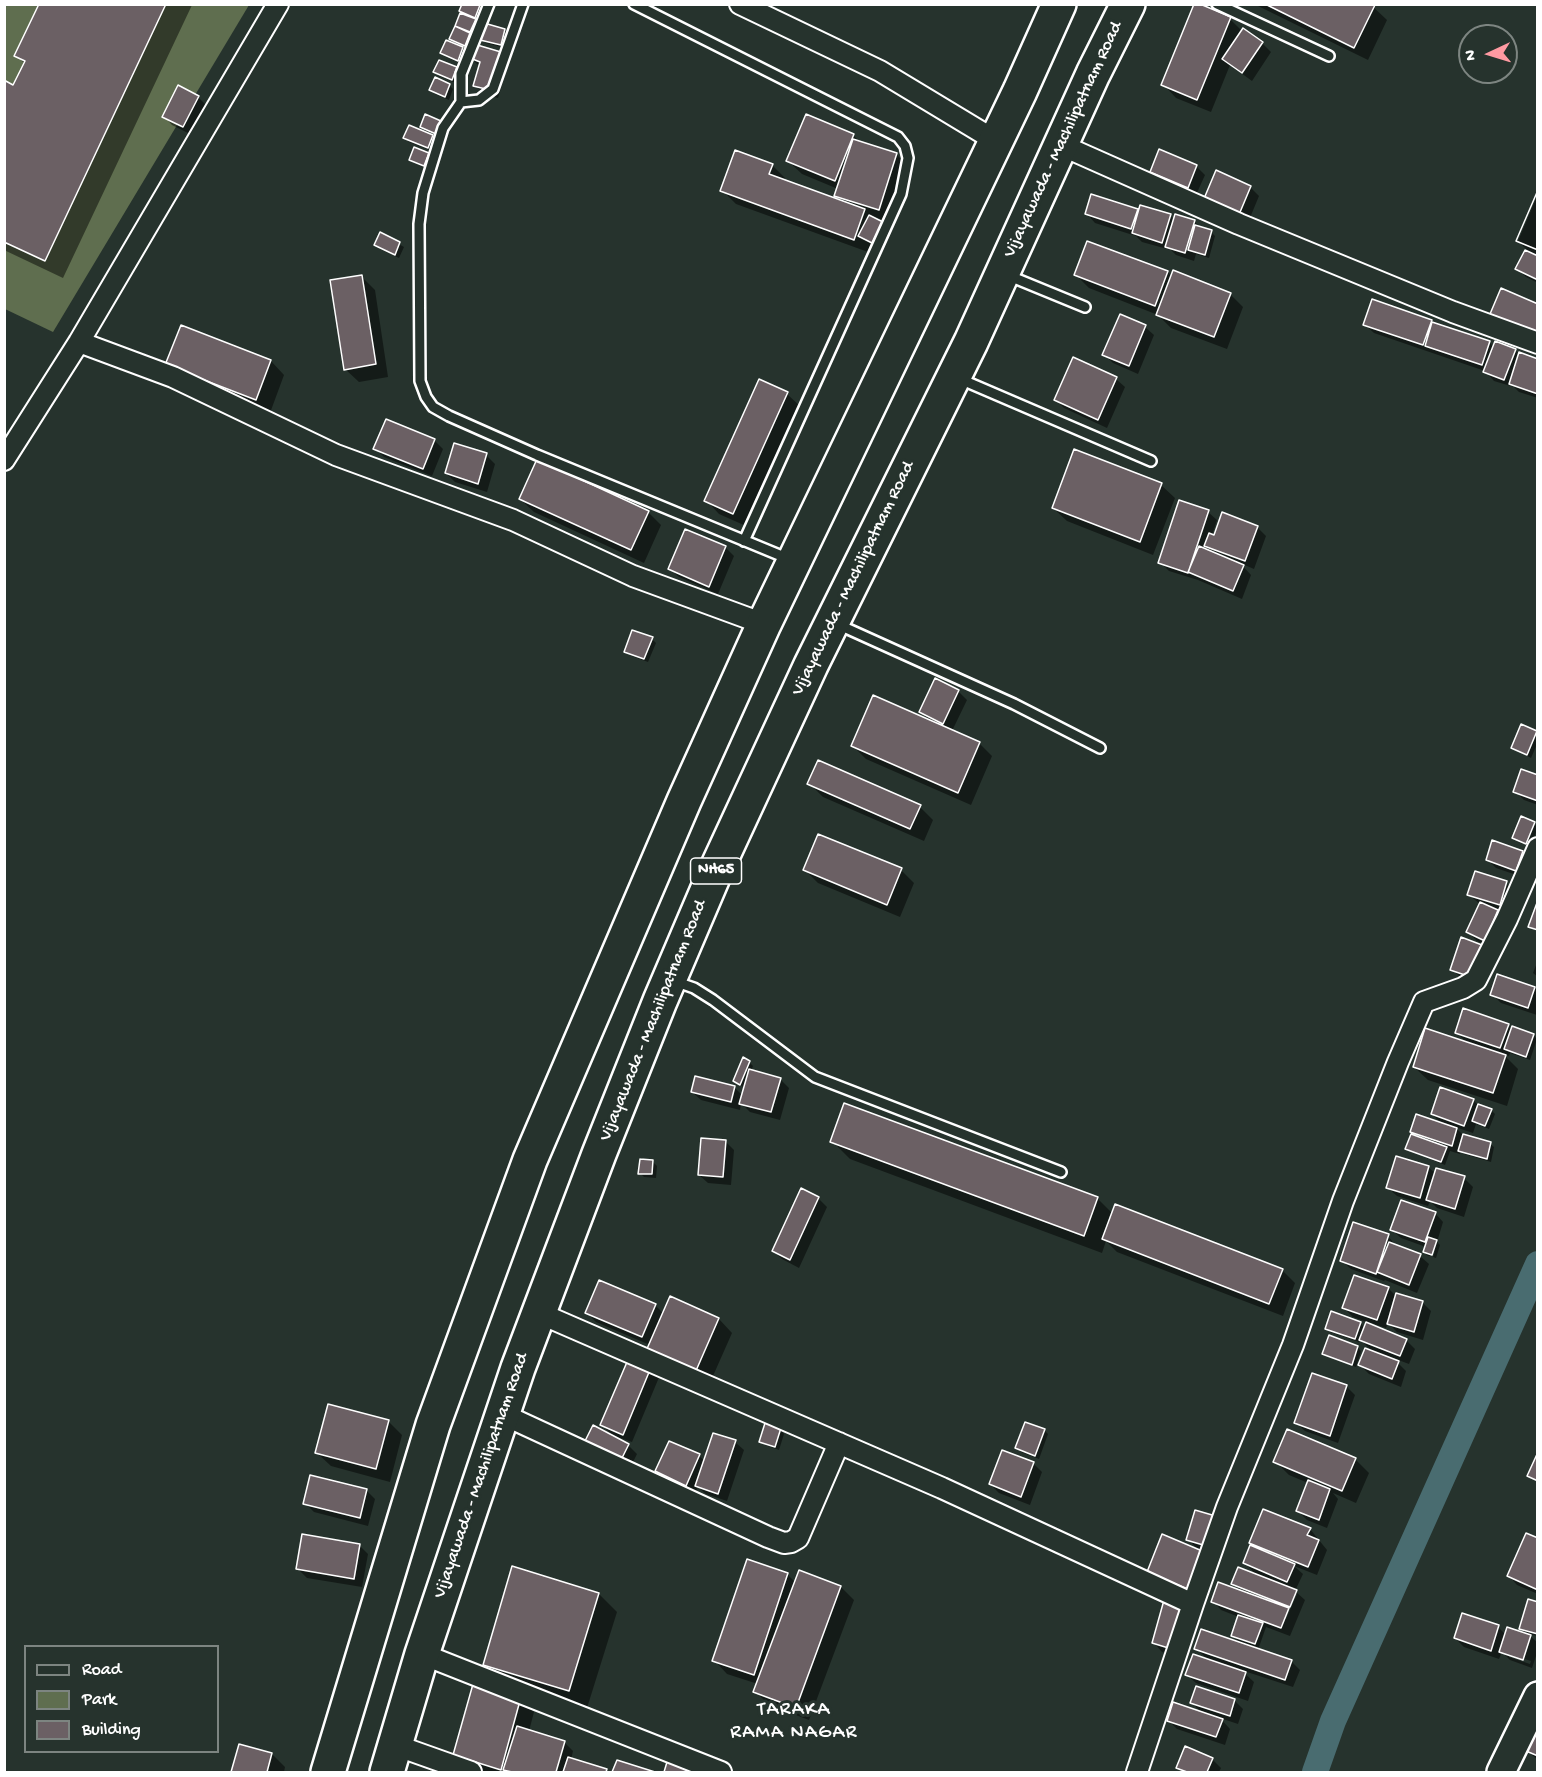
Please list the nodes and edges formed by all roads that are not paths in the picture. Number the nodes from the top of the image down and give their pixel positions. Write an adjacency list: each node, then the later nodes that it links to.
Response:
1 (278, 4): 15 (street)
2 (489, 4): 10 (lane)
3 (523, 4): 10 (lane)
4 (634, 4): 20 (lane)
5 (740, 4): 11 (street)
6 (1059, 4): 11 (highway)
7 (1128, 4): 12 (highway, Vijayawada - Machilipatnam Road / NH65)
8 (1217, 4): 9 (lane)
9 (1329, 56)
10 (461, 102): 20 (lane)
11 (996, 141): 21 (highway)
12 (1061, 145): 13 (highway, Vijayawada - Machilipatnam Road / NH65); 16 (street)
13 (1002, 273): 14 (lane); 17 (highway, Vijayawada - Machilipatnam Road / NH65)
14 (1085, 307)
15 (79, 342): 18 (street); 23 (street)
16 (1538, 343)
17 (954, 376): 19 (lane); 22 (highway, Vijayawada - Machilipatnam Road / NH65)
18 (4, 460)
19 (1151, 461)
20 (744, 540): 21 (lane)
21 (794, 561): 23 (highway)
22 (832, 622): 24 (lane); 26 (highway, Vijayawada - Machilipatnam Road / NH65)
23 (764, 624): 35 (highway)
24 (1100, 748)
25 (1538, 848): 31 (street)
26 (669, 980): 27 (lane); 28 (highway, Vijayawada - Machilipatnam Road / NH65)
27 (1061, 1172)
28 (539, 1313): 29 (highway, Vijayawada - Machilipatnam Road / NH65); 30 (street)
29 (502, 1414): 30 (street); 32 (highway, Vijayawada - Machilipatnam Road / NH65)
30 (839, 1443): 31 (street)
31 (1193, 1604): 38 (street)
32 (422, 1654): 34 (highway, Vijayawada - Machilipatnam Road / NH65); 37 (street)
33 (1538, 1696): 39 (street)
34 (391, 1759): 36 (street)
35 (328, 1773)
36 (471, 1773)
37 (721, 1773)
38 (1137, 1773)
39 (1501, 1773)

